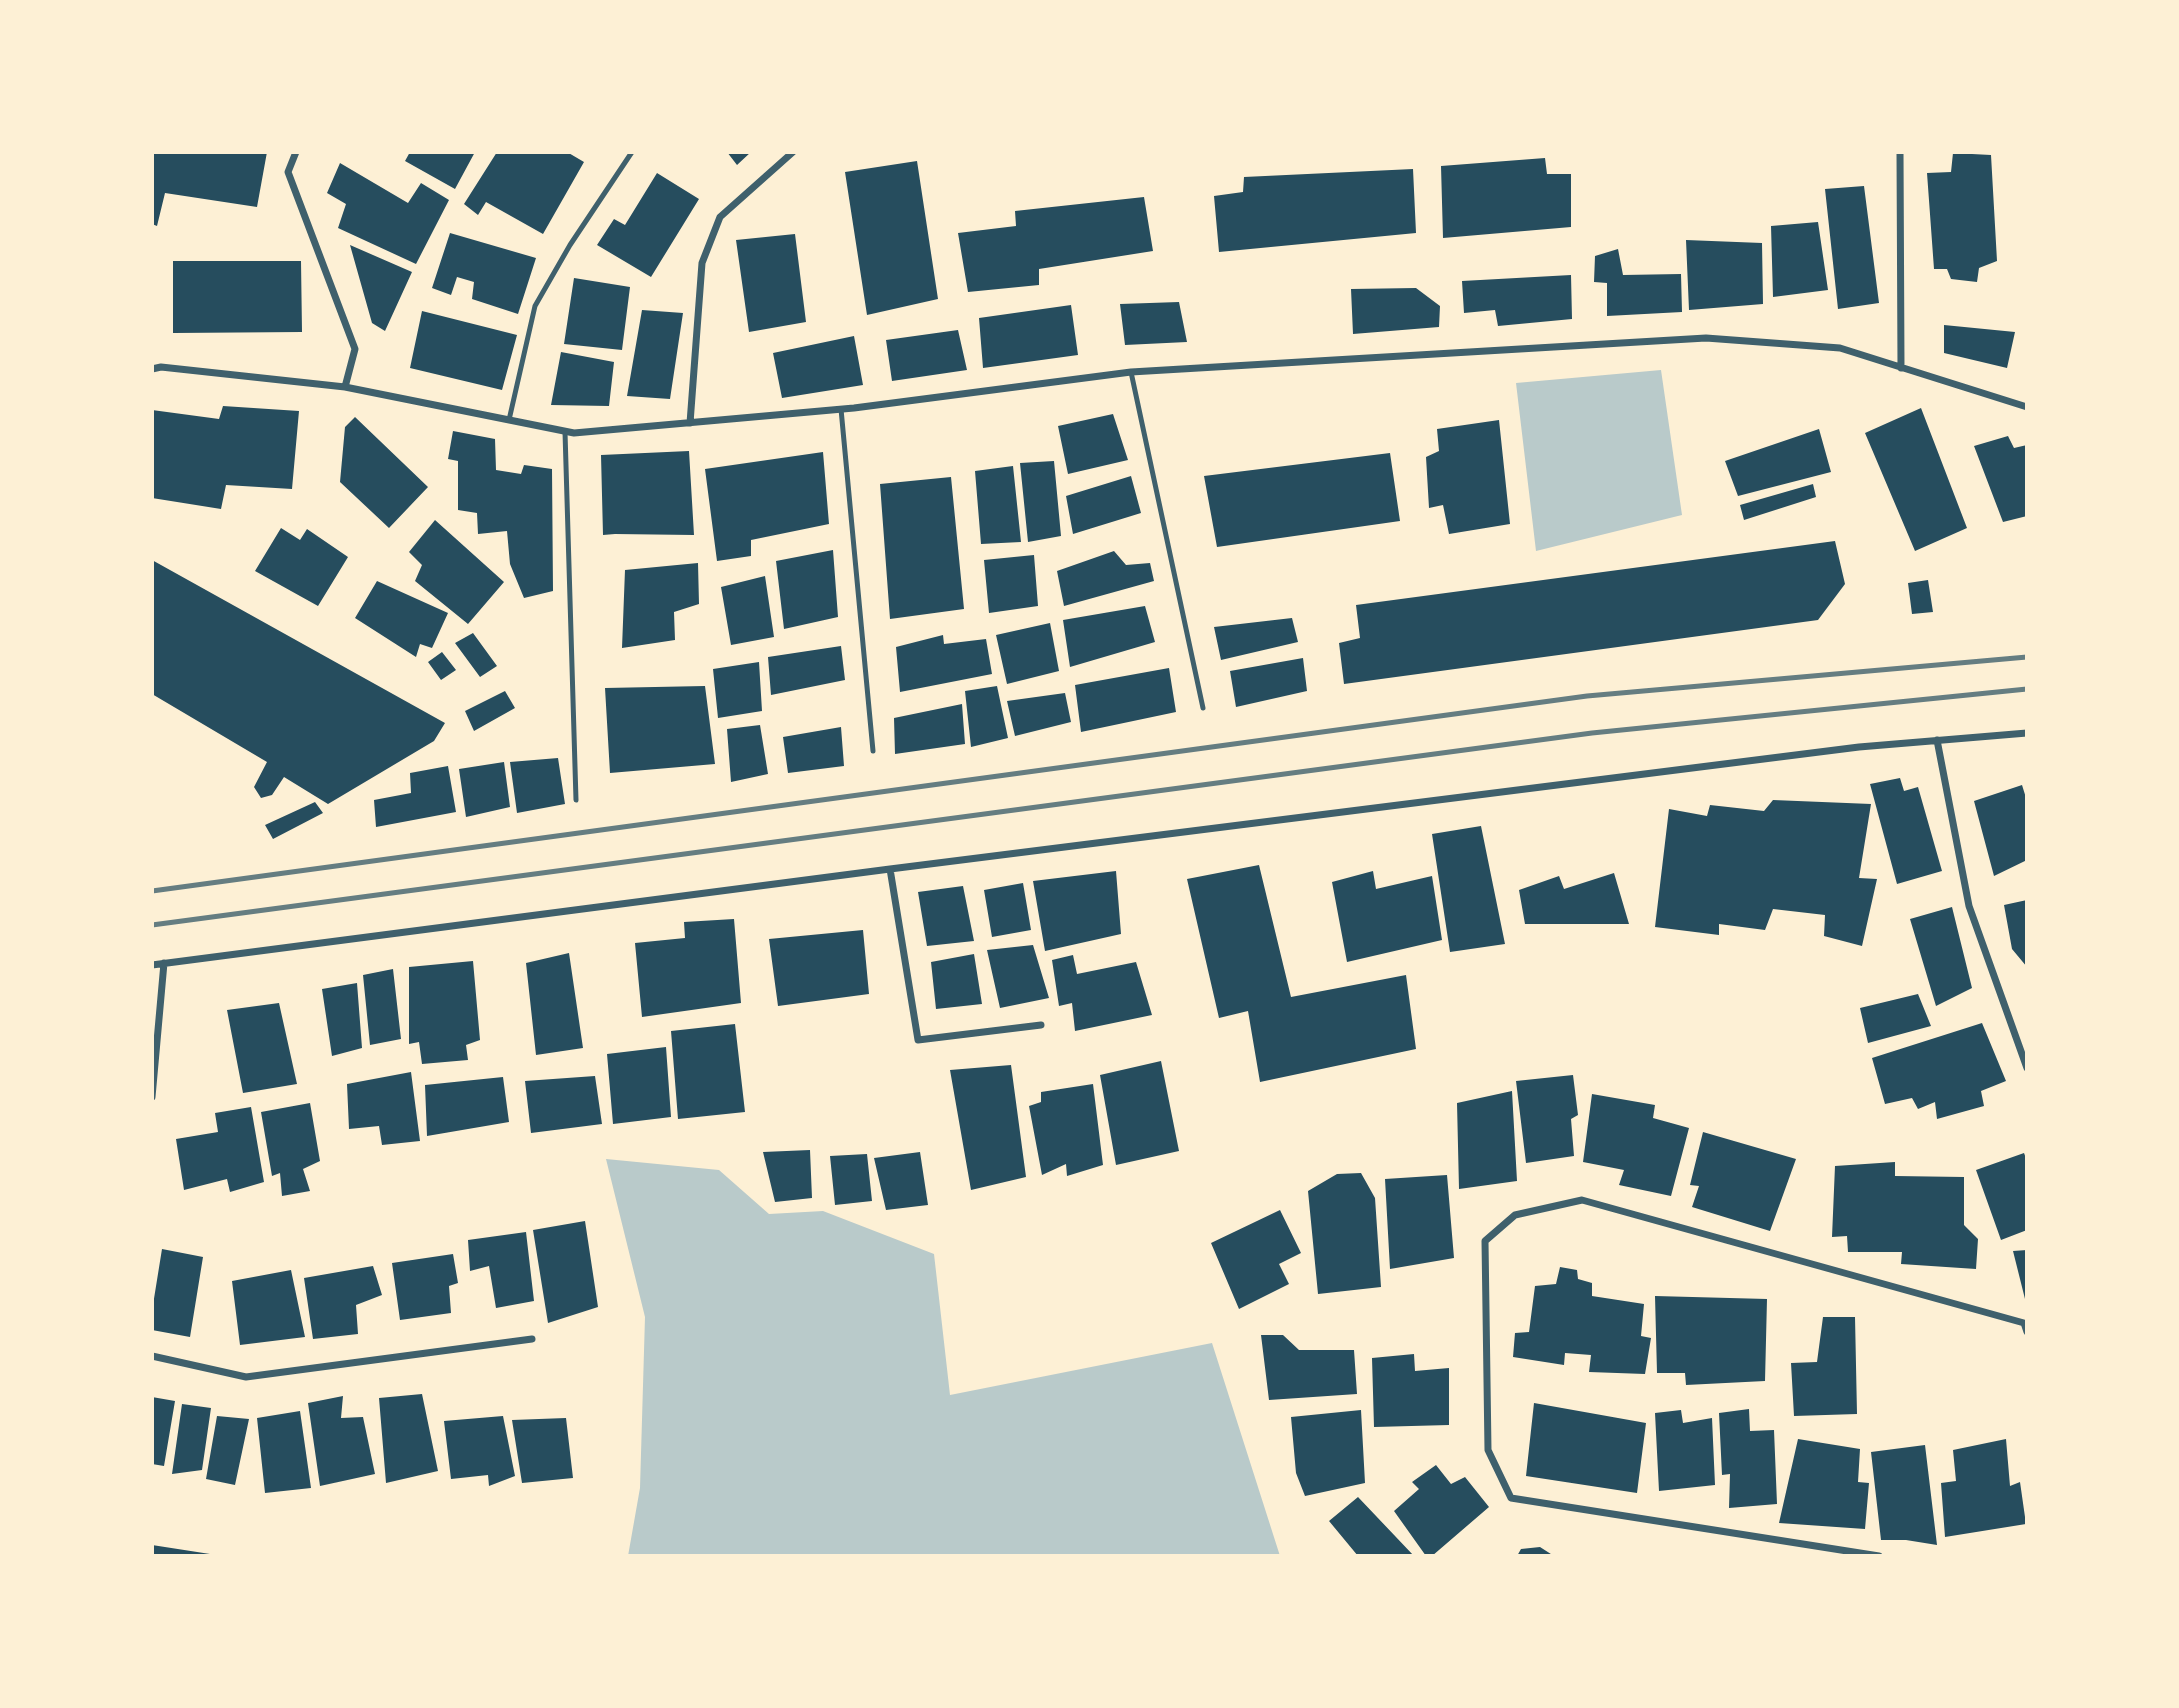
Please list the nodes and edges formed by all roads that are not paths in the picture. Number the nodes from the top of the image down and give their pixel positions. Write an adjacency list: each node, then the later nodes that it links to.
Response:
1 (296, 152): 8 (street)
2 (632, 152): 11 (lane)
3 (793, 152): 12 (street)
4 (1900, 152): 5 (street)
5 (1901, 368): 7 (street); 9 (street)
6 (152, 369): 8 (street)
7 (1131, 372): 10 (street); 14 (lane)
8 (345, 387): 11 (street)
9 (2027, 407)
10 (841, 409): 12 (street); 17 (lane)
11 (509, 420): 13 (street)
12 (690, 423): 13 (street)
13 (565, 432): 18 (lane)
14 (1203, 708)
15 (2027, 733): 16 (street)
16 (1937, 740): 19 (street); 23 (street)
17 (873, 751)
18 (576, 800)
19 (890, 869): 20 (street); 22 (street)
20 (164, 963): 21 (street); 24 (street)
21 (152, 965)
22 (1041, 1025)
23 (2027, 1068)
24 (152, 1097)
25 (2027, 1332): 28 (street)
26 (532, 1339): 27 (street)
27 (152, 1356)
28 (1879, 1556)

